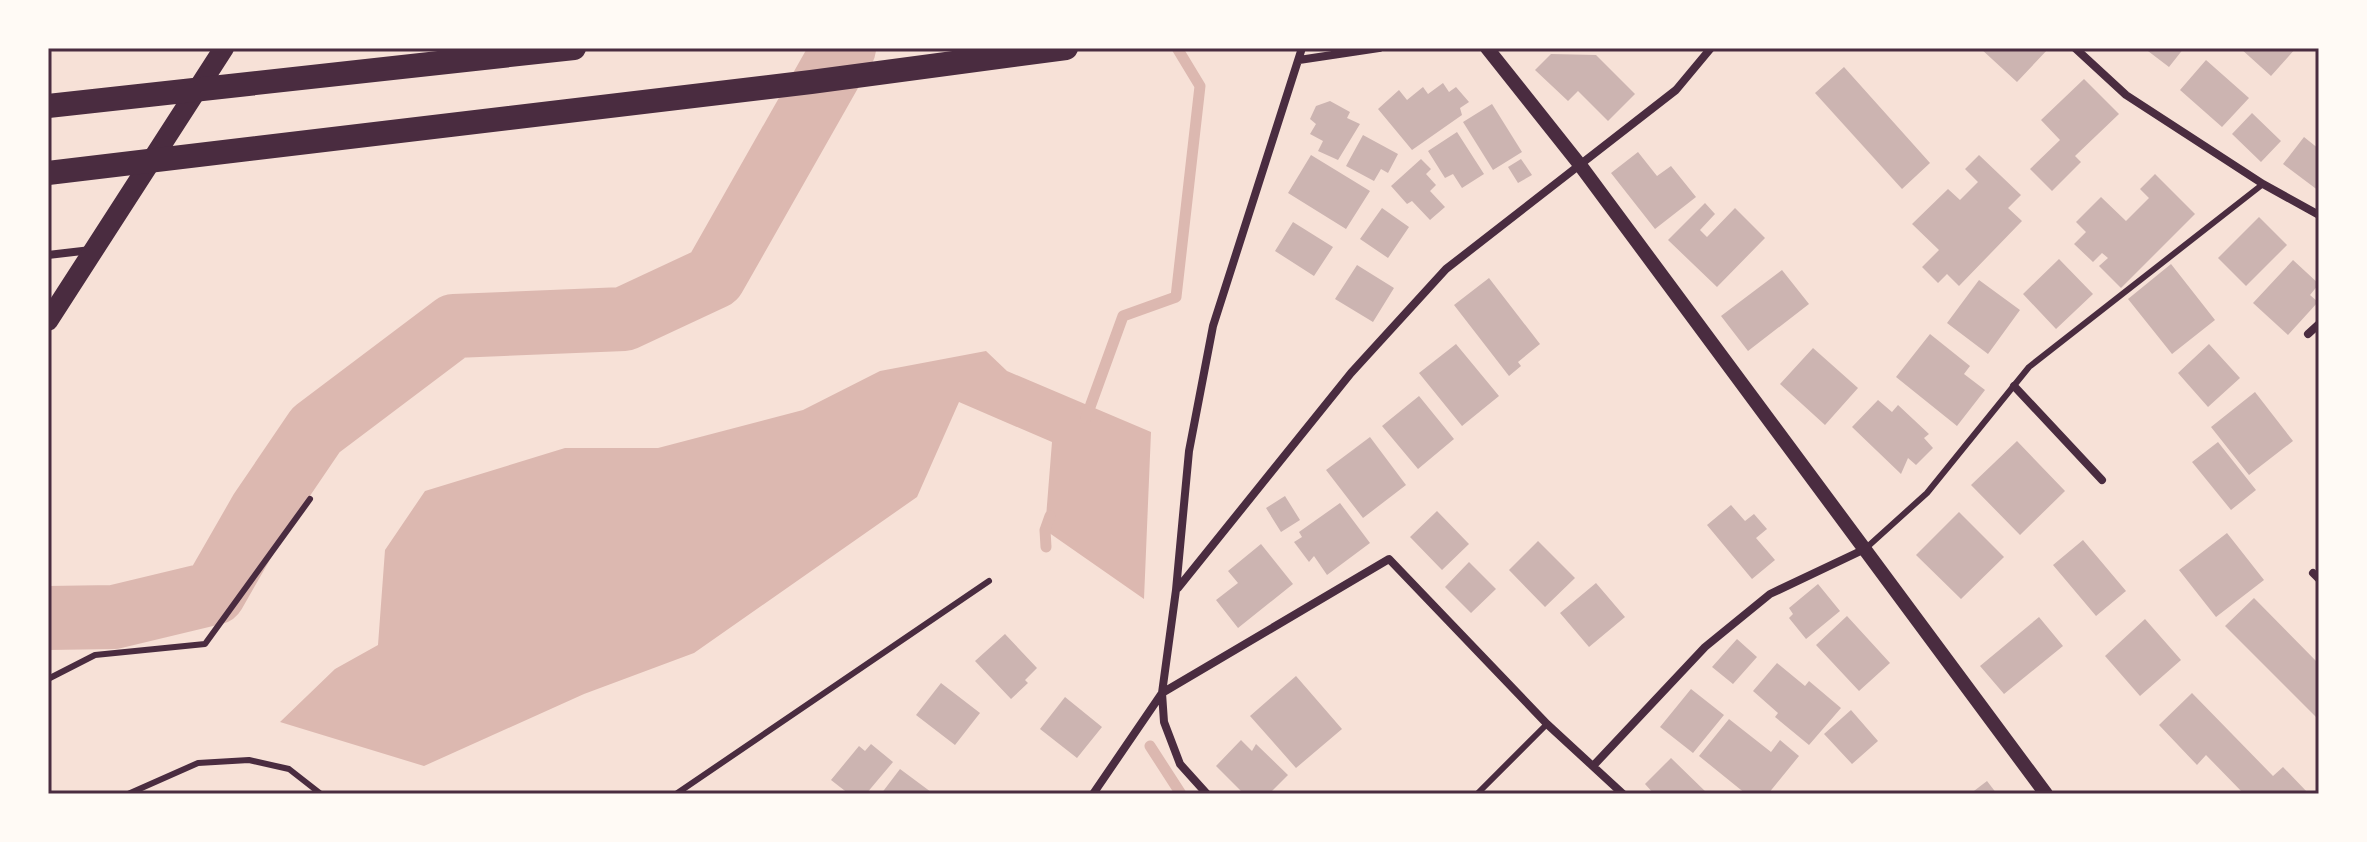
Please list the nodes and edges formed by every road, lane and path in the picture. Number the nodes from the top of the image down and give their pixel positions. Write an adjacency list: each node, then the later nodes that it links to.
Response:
1 (224, 48): 15 (main road)
2 (1302, 48): 9 (street)
3 (1379, 48): 9 (street)
4 (1487, 48): 11 (street)
5 (1711, 48): 11 (street)
6 (2075, 48): 13 (street)
7 (568, 49): 10 (highway)
8 (1055, 50): 12 (highway)
9 (1299, 60): 25 (street)
10 (48, 106)
11 (1580, 165): 23 (street); 25 (street)
12 (48, 173)
13 (2263, 184): 14 (street); 20 (lane)
14 (2319, 215)
15 (95, 250): 16 (street); 17 (main road)
16 (48, 255)
17 (48, 321)
18 (2319, 324): 19 (street)
19 (2308, 334)
20 (2014, 386): 21 (street); 23 (lane)
21 (2102, 480)
22 (310, 499): 26 (lane)
23 (1865, 549): 29 (street); 37 (street)
24 (989, 581): 32 (lane)
25 (1176, 590): 27 (street)
26 (48, 679)
27 (1162, 693): 28 (street); 33 (street); 34 (street)
28 (1547, 724): 29 (street); 35 (lane)
29 (1594, 765): 36 (street)
30 (128, 794): 31 (lane)
31 (321, 794)
32 (676, 794)
33 (1093, 794)
34 (1207, 794)
35 (1477, 794)
36 (1623, 794)
37 (2046, 794)

